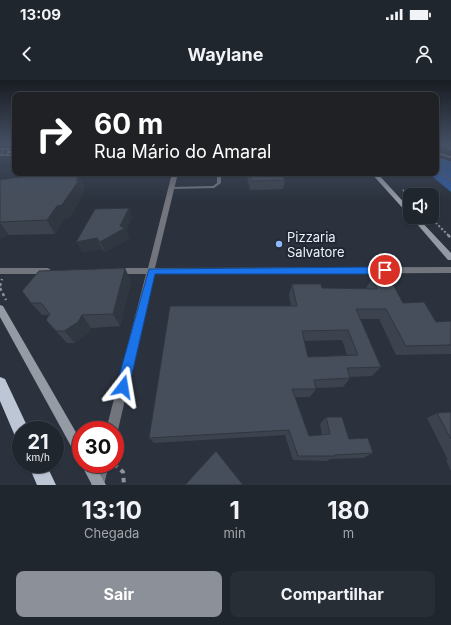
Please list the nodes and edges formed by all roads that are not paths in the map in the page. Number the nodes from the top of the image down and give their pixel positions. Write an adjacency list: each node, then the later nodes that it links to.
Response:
1 (174, 176): 4 (street)
2 (219, 176): 4 (lane)
3 (377, 176): 5 (main road)
4 (171, 188): 12 (street)
5 (403, 205)
6 (420, 224): 7 (main road)
7 (451, 258)
8 (451, 270): 12 (street)
9 (0, 271): 10 (street)
10 (59, 271)
11 (106, 271): 12 (street)
12 (152, 271): 16 (street)
13 (0, 309): 17 (main road)
14 (0, 384): 15 (highway)
15 (17, 421)
16 (114, 421)
17 (72, 437)
18 (41, 473): 22 (highway)
19 (92, 473): 21 (main road)
20 (101, 473): 21 (street)
21 (99, 484)
22 (47, 485)

